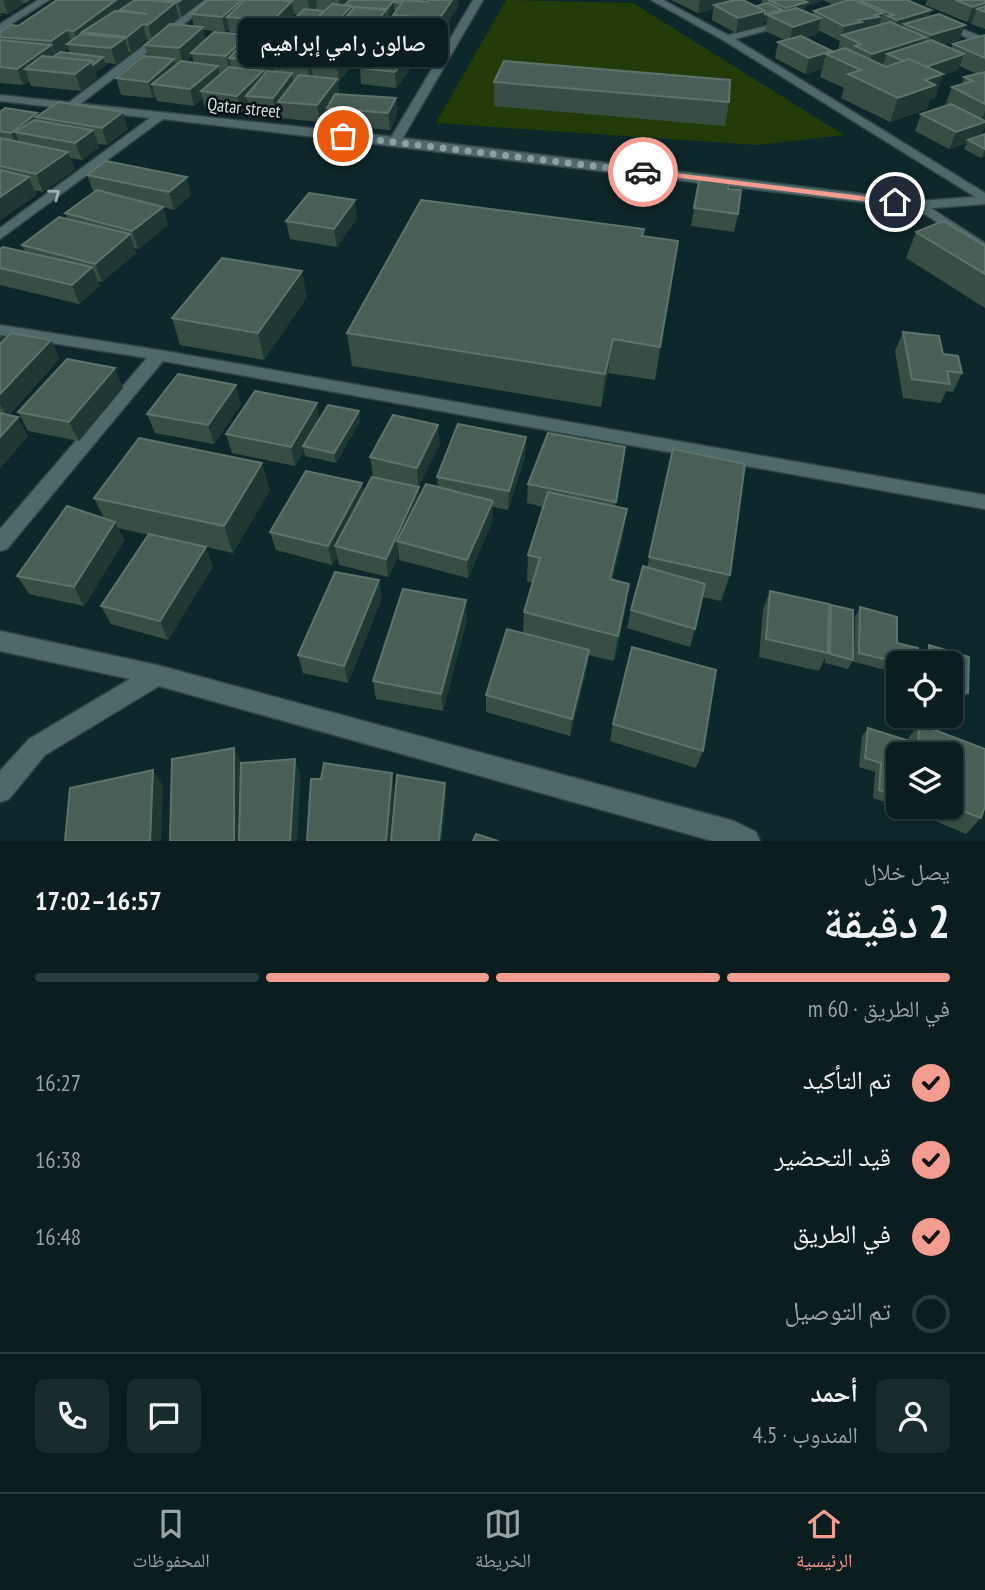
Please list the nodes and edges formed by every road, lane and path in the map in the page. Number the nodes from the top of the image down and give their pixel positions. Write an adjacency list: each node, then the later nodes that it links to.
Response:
1 (44, 0): 7 (street)
2 (210, 0): 8 (street)
3 (478, 0): 13 (street)
4 (656, 0): 11 (street)
5 (804, 18): 11 (street)
6 (935, 21): 12 (street)
7 (0, 28)
8 (175, 29): 9 (street); 15 (street)
9 (188, 31)
10 (255, 38): 13 (street)
11 (727, 38): 18 (street)
12 (985, 42)
13 (441, 59): 17 (street)
14 (0, 98): 15 (street, Qatar street)
15 (71, 106): 16 (street, Qatar street)
16 (160, 116): 17 (street, Qatar street); 20 (street, one-way to 16)
17 (395, 141): 19 (street, Qatar street)
18 (985, 200): 19 (street, Qatar street)
19 (920, 205): 21 (street)
20 (0, 235)
21 (985, 249)
22 (0, 330): 23 (street)
23 (159, 355): 24 (street); 25 (street)
24 (985, 502)
25 (0, 543)
26 (0, 641): 27 (street)
27 (158, 676): 28 (street); 29 (street)
28 (0, 790)
29 (747, 841)

